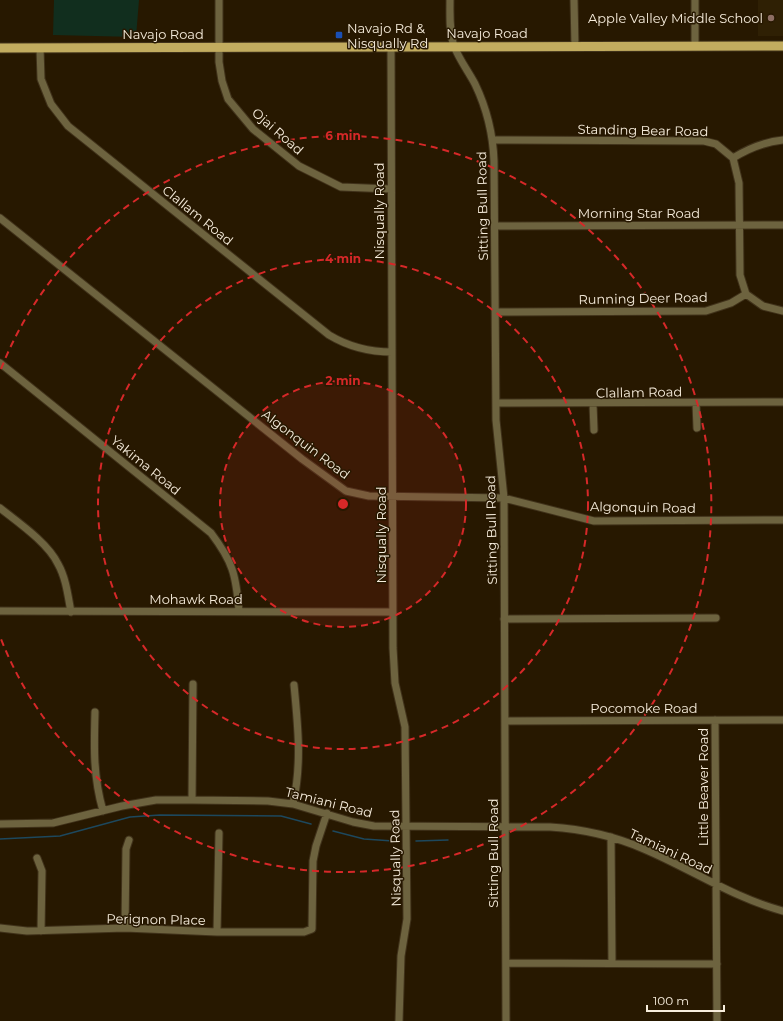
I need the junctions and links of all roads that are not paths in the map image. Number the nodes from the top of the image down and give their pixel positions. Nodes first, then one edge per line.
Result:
1 (218, 0) edge
2 (450, 0) edge
3 (574, 0) edge
4 (695, 0) edge
5 (455, 46) junction
6 (575, 46) junction
7 (695, 46) junction
8 (783, 46) edge
9 (219, 47) junction
10 (392, 47) junction
11 (0, 48) edge
12 (40, 48) junction
13 (493, 140) junction
14 (783, 140) edge
15 (733, 158) junction
16 (391, 189) junction
17 (0, 218) edge
18 (739, 225) junction
19 (783, 225) edge
20 (495, 226) junction
21 (746, 294) junction
22 (783, 311) edge
23 (496, 312) junction
24 (392, 352) junction
25 (0, 363) edge
26 (783, 402) edge
27 (496, 403) junction
28 (696, 403) junction
29 (593, 404) junction
30 (696, 428) dead end
31 (594, 430) dead end
32 (393, 498) junction
33 (504, 498) junction
34 (0, 508) edge
35 (783, 520) edge
36 (0, 611) edge
37 (239, 611) junction
38 (71, 612) junction
39 (393, 612) junction
40 (716, 618) dead end
41 (504, 619) junction
42 (193, 684) dead end
43 (294, 685) dead end
44 (95, 712) dead end
45 (715, 720) junction
46 (783, 720) edge
47 (505, 721) junction
48 (192, 800) junction
49 (293, 804) junction
50 (103, 811) junction
51 (327, 813) junction
52 (0, 824) edge
53 (505, 826) junction
54 (406, 827) junction
55 (219, 833) dead end
56 (611, 837) junction
57 (129, 840) dead end
58 (37, 858) dead end
59 (716, 885) junction
60 (783, 911) edge
61 (0, 928) edge
62 (125, 928) junction
63 (41, 931) junction
64 (218, 932) junction
65 (506, 963) junction
66 (612, 963) junction
67 (717, 964) junction
68 (399, 1021) edge
69 (506, 1021) edge
70 (717, 1021) edge

1 - 9 street, Ojai Road
2 - 5 street
3 - 6 street
4 - 7 street
5 - 6 main road, Navajo Road
5 - 10 main road, Navajo Road
5 - 13 street, Sitting Bull Road
6 - 7 main road, Navajo Road
7 - 8 main road, Navajo Road
9 - 10 main road, Navajo Road
9 - 12 main road, Navajo Road
9 - 16 street, Ojai Road
10 - 16 street, Nisqually Road
11 - 12 main road, Navajo Road
12 - 24 street, Clallam Road
13 - 15 street, Standing Bear Road
13 - 20 street, Sitting Bull Road
14 - 15 street
15 - 18 street
16 - 24 street, Nisqually Road
17 - 32 street, Algonquin Road
18 - 19 street, Morning Star Road
18 - 20 street, Morning Star Road
18 - 21 street
20 - 23 street, Sitting Bull Road
21 - 22 street
21 - 23 street, Running Deer Road
23 - 27 street, Sitting Bull Road
24 - 32 street, Nisqually Road
25 - 37 street, Yakima Road
26 - 28 street, Clallam Road
27 - 29 street, Clallam Road
27 - 33 street, Sitting Bull Road
28 - 29 street, Clallam Road
28 - 30 street
29 - 31 street
32 - 33 street, Algonquin Road
32 - 39 street, Nisqually Road
33 - 35 street, Algonquin Road
33 - 41 street, Sitting Bull Road
34 - 38 street
36 - 38 street, Mohawk Road
37 - 38 street, Mohawk Road
37 - 39 street, Mohawk Road
39 - 54 street, Nisqually Road
40 - 41 street
41 - 47 street, Sitting Bull Road
42 - 48 street
43 - 49 street
44 - 50 street
45 - 46 street, Pocomoke Road
45 - 47 street, Pocomoke Road
45 - 59 street, Little Beaver Road
47 - 53 street, Sitting Bull Road
48 - 49 street, Tamiani Road
48 - 50 street, Tamiani Road
49 - 51 street, Tamiani Road
50 - 52 street, Tamiani Road
51 - 54 street, Tamiani Road
51 - 64 street, Perignon Place
53 - 54 street, Tamiani Road
53 - 56 street, Tamiani Road
53 - 65 street, Sitting Bull Road
54 - 68 street, Nisqually Road
55 - 64 street
56 - 59 street, Tamiani Road
56 - 66 street
57 - 62 street
58 - 63 street
59 - 60 street, Tamiani Road
59 - 67 street, Little Beaver Road
61 - 63 street, Perignon Place
62 - 63 street, Perignon Place
62 - 64 street, Perignon Place
65 - 66 street
65 - 69 street, Sitting Bull Road
66 - 67 street
67 - 70 street, Little Beaver Road

